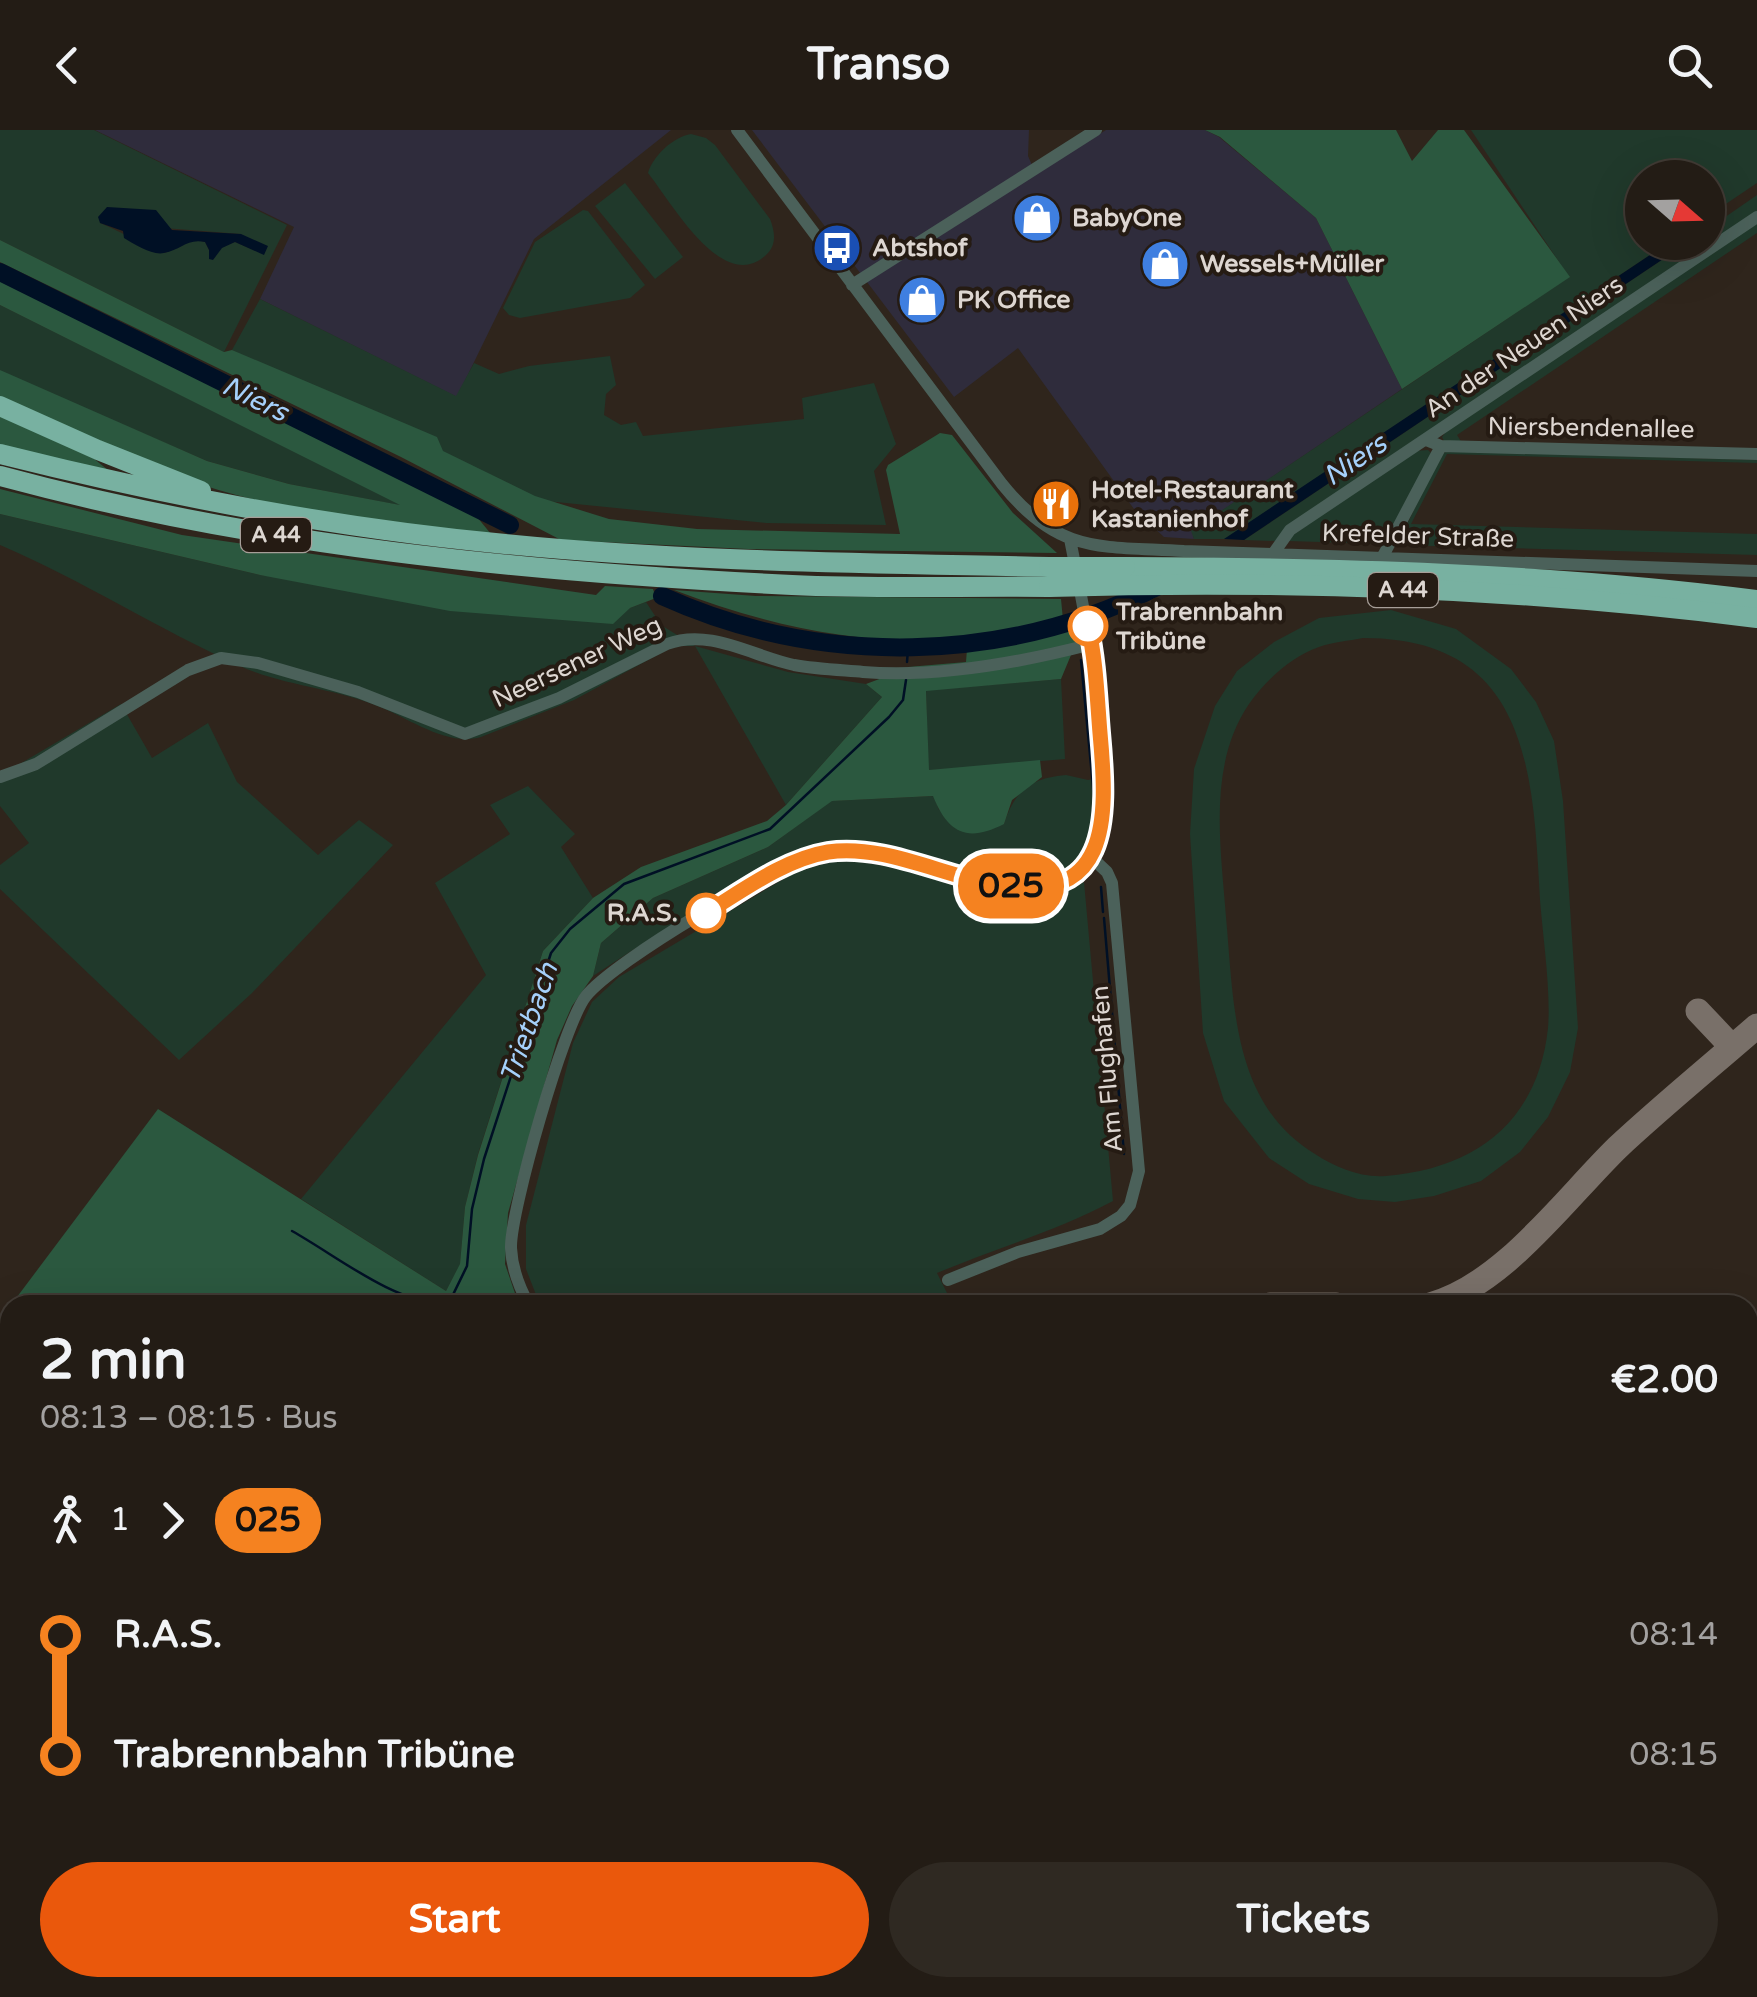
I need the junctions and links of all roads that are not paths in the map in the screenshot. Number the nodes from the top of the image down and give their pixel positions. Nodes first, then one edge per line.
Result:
1 (737, 130) edge
2 (1096, 130) edge
3 (1757, 217) edge
4 (852, 285) junction
5 (0, 406) edge
6 (1426, 440) junction
7 (1441, 446) junction
8 (0, 454) edge
9 (1757, 454) edge
10 (0, 476) edge
11 (269, 514) junction
12 (1070, 539) junction
13 (1273, 554) junction
14 (1383, 556) junction
15 (1757, 570) edge
16 (1049, 577) junction
17 (1757, 600) edge
18 (1757, 618) edge
19 (1091, 639) junction
20 (0, 777) edge
21 (1091, 857) junction
22 (948, 1280) dead end
23 (525, 1295) edge

1 - 4 street, Krefelder Straße
2 - 4 street
3 - 6 street, An der Neuen Niers
4 - 12 street, Krefelder Straße
5 - 11 highway
6 - 7 street, Niersbendenallee
6 - 13 street, An der Neuen Niers
7 - 9 street, Niersbendenallee
7 - 14 street
8 - 11 highway, A 44
10 - 16 highway, A 44
11 - 16 highway, A 44
12 - 13 street, Krefelder Straße
12 - 19 street
13 - 14 street, Krefelder Straße
14 - 15 street, Krefelder Straße
16 - 17 highway, A 44, bridge
16 - 18 highway, A 44, bridge
19 - 20 street, Neersener Weg
19 - 21 street
21 - 22 street, Am Flughafen
21 - 23 street

